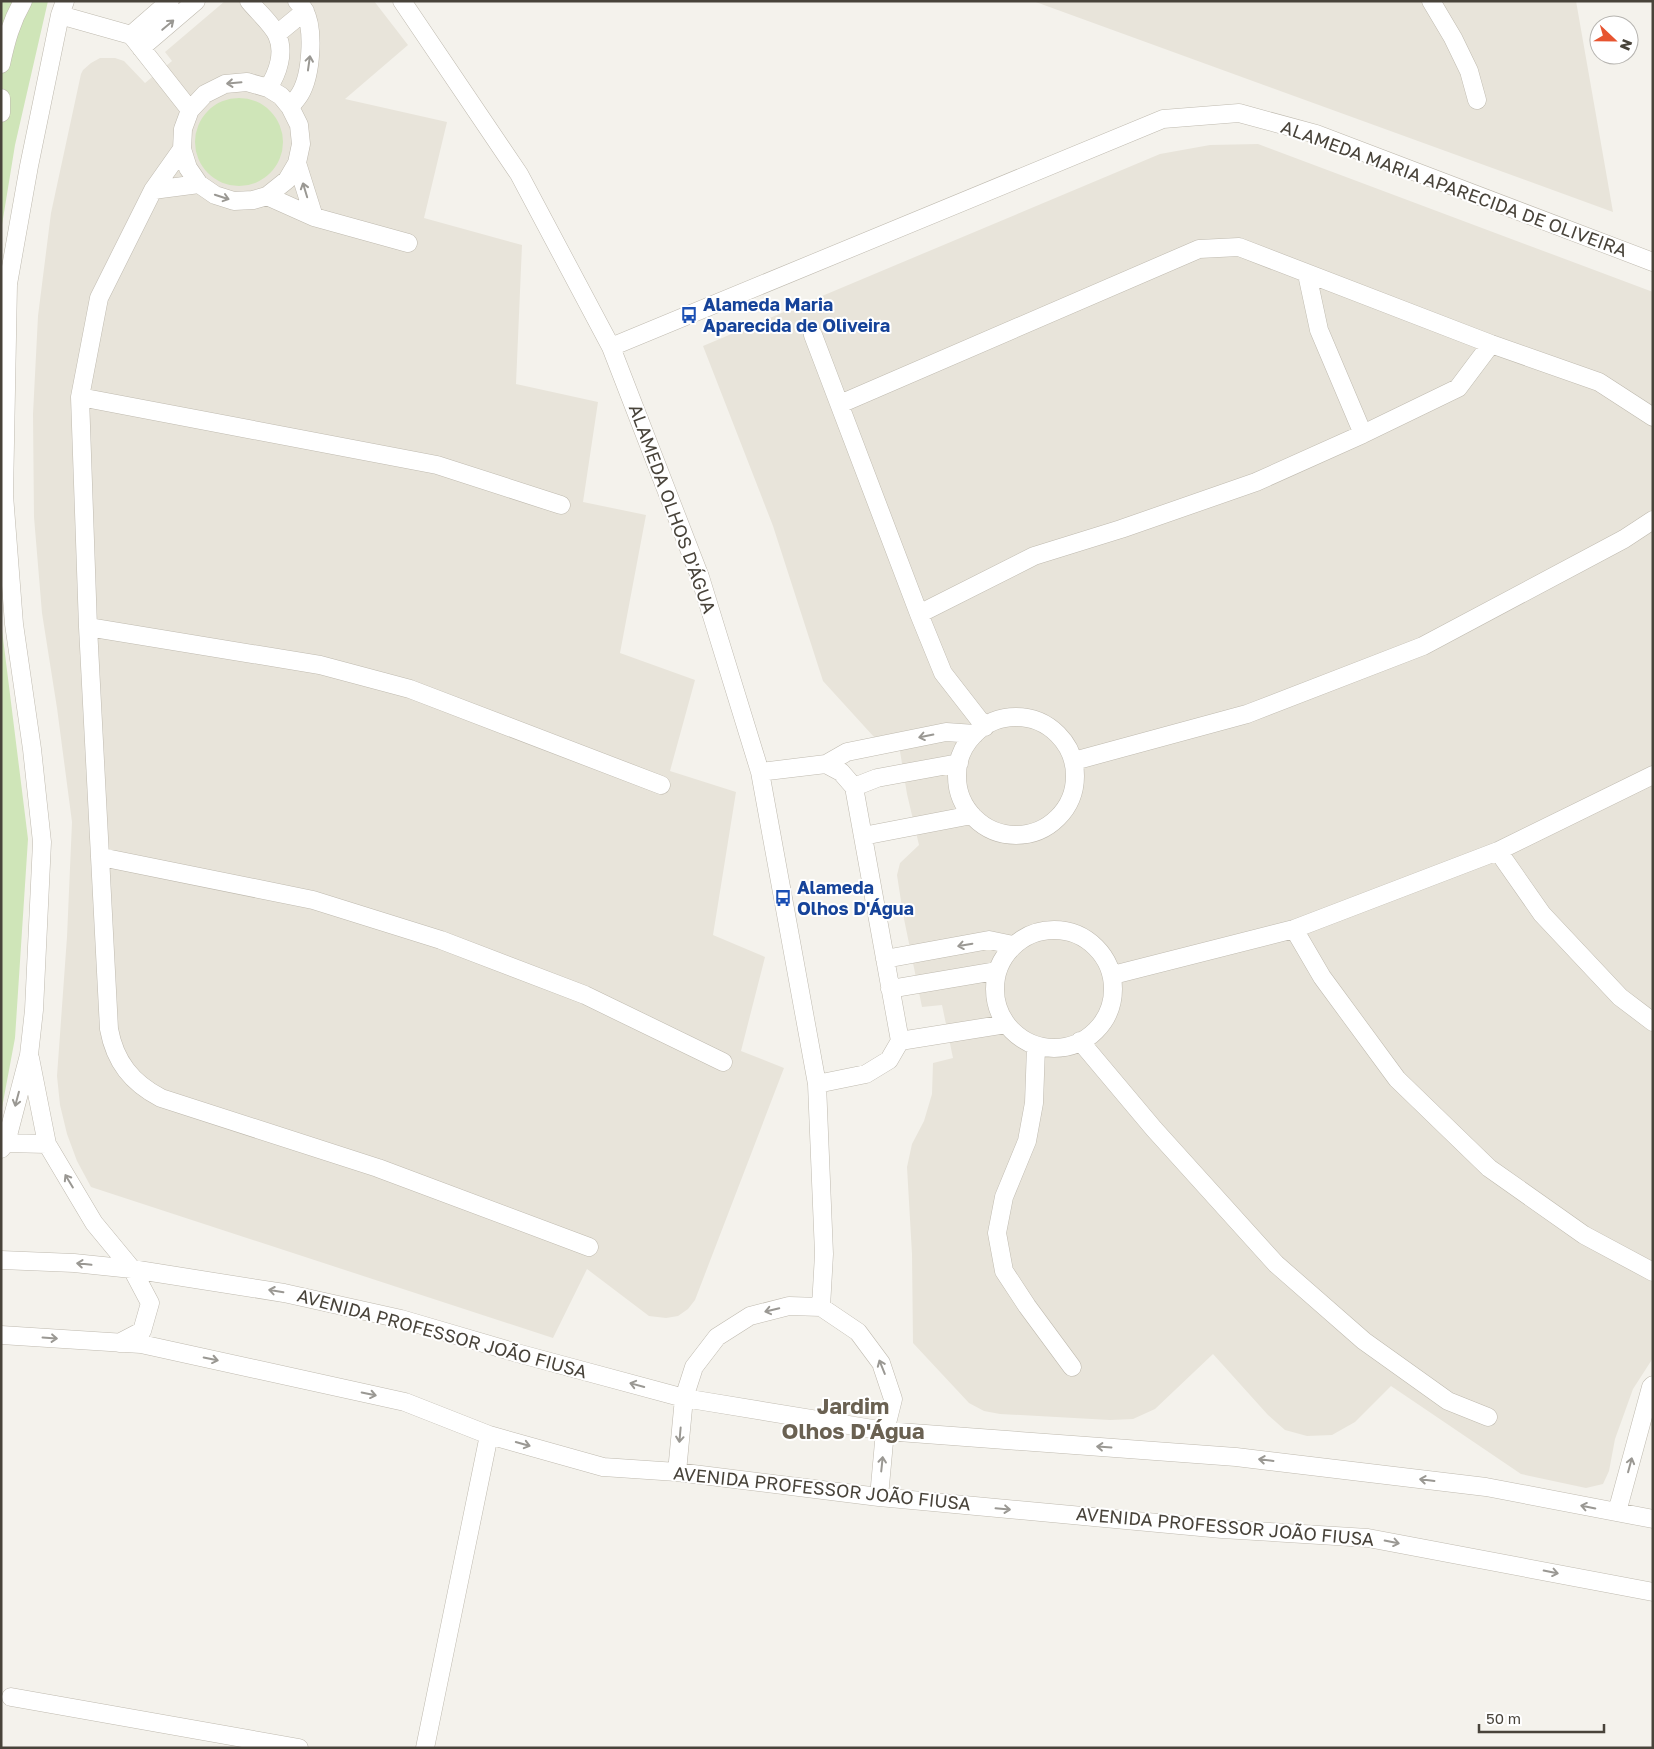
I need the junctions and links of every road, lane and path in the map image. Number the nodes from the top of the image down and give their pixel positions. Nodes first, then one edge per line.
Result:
1 (23, 1) edge
2 (170, 1) edge
3 (196, 1) edge
4 (249, 1) edge
5 (402, 1) edge
6 (1430, 1) edge
7 (301, 6) edge
8 (63, 8) edge
9 (277, 34) junction
10 (136, 41) junction
11 (1, 64) edge
12 (268, 88) junction
13 (1, 98) edge
14 (1477, 100) dead end
15 (290, 106) junction
16 (190, 110) junction
17 (1, 113) edge
18 (182, 148) junction
19 (297, 163) junction
20 (199, 184) junction
21 (153, 190) junction
22 (267, 196) junction
23 (314, 217) junction
24 (408, 243) dead end
25 (1653, 262) edge
26 (1307, 274) junction
27 (813, 335) dead end
28 (1492, 344) junction
29 (611, 346) junction
30 (80, 397) junction
31 (840, 404) junction
32 (1653, 417) edge
33 (1363, 434) junction
34 (561, 505) dead end
35 (1653, 520) edge
36 (919, 614) junction
37 (88, 628) junction
38 (980, 730) junction
39 (1074, 761) junction
40 (959, 763) junction
41 (826, 764) junction
42 (760, 772) junction
43 (1653, 775) edge
44 (661, 785) dead end
45 (854, 787) junction
46 (972, 815) junction
47 (863, 836) junction
48 (1498, 851) junction
49 (101, 857) junction
50 (1294, 929) junction
51 (1013, 945) junction
52 (885, 959) junction
53 (996, 971) junction
54 (1113, 975) junction
55 (890, 989) junction
56 (1653, 1022) edge
57 (1006, 1024) junction
58 (900, 1041) junction
59 (1080, 1041) junction
60 (1036, 1047) junction
61 (29, 1055) junction
62 (723, 1062) dead end
63 (817, 1084) junction
64 (47, 1144) junction
65 (3, 1146) edge
66 (589, 1247) dead end
67 (1, 1260) edge
68 (132, 1269) junction
69 (1653, 1272) edge
70 (821, 1307) junction
71 (1, 1335) edge
72 (119, 1343) junction
73 (1072, 1367) dead end
74 (1653, 1384) edge
75 (684, 1398) junction
76 (1488, 1417) dead end
77 (885, 1431) junction
78 (490, 1435) junction
79 (677, 1472) junction
80 (878, 1497) junction
81 (1617, 1512) junction
82 (1653, 1519) edge
83 (1649, 1589) edge
84 (11, 1697) dead end
85 (249, 1743) edge
86 (299, 1748) edge
87 (425, 1748) edge

1 - 11 street
2 - 10 street
10 -> 3 street
4 - 9 street
5 - 29 street, ALAMEDA OLHOS D'ÁGUA
6 - 14 street
7 - 9 street
15 -> 7 street
8 - 10 street
8 - 61 street
9 - 12 street
10 - 16 street
12 - 15 street
12 -> 16 street
13 - 17 street
15 - 19 street
16 - 18 street
18 - 20 street
18 - 21 street
19 - 22 street
23 -> 19 street
20 - 21 street
20 -> 22 street
21 - 30 street
22 - 23 street
23 - 24 street
25 - 29 street, ALAMEDA MARIA APARECIDA DE OLIVEIRA
26 - 28 street
26 - 31 street
26 - 33 street
27 - 31 street
28 - 32 street
28 - 33 street
29 - 42 street, ALAMEDA OLHOS D'ÁGUA
30 - 34 street
30 - 37 street
31 - 36 street
33 - 36 street
35 - 39 street
36 - 38 street
37 - 44 street
37 - 49 street
38 - 39 street
38 - 40 street
38 -> 41 street
39 - 46 street
40 - 45 street
40 - 46 street
41 - 42 street
41 - 45 street
42 - 63 street, ALAMEDA OLHOS D'ÁGUA
43 - 48 street
45 - 47 street
46 - 47 street
47 - 52 street
48 - 50 street
48 - 56 street
49 - 62 street
49 - 66 street
50 - 54 street
50 - 69 street
51 -> 52 street
51 - 53 street
51 - 54 street
52 - 55 street
53 - 55 street
53 - 57 street
54 - 59 street
55 - 58 street
57 - 58 street
57 - 60 street
58 - 63 street
59 - 60 street
59 - 76 street
60 - 73 street
61 - 64 street
61 -> 65 street
63 - 70 street, ALAMEDA OLHOS D'ÁGUA
64 - 65 street
68 -> 64 street
68 -> 67 street, AVENIDA PROFESSOR JOÃO FIUSA
68 - 72 street
75 -> 68 street, AVENIDA PROFESSOR JOÃO FIUSA
70 -> 75 street
77 -> 70 street
71 -> 72 street, AVENIDA PROFESSOR JOÃO FIUSA
72 -> 78 street, AVENIDA PROFESSOR JOÃO FIUSA
81 -> 74 street
75 - 77 street, AVENIDA PROFESSOR JOÃO FIUSA
75 -> 79 street
80 -> 77 street
81 -> 77 street, AVENIDA PROFESSOR JOÃO FIUSA
78 -> 79 street, AVENIDA PROFESSOR JOÃO FIUSA
78 - 87 street
79 - 80 street, AVENIDA PROFESSOR JOÃO FIUSA
80 -> 83 street, AVENIDA PROFESSOR JOÃO FIUSA
81 - 82 street, AVENIDA PROFESSOR JOÃO FIUSA
84 - 85 street
85 - 86 street

